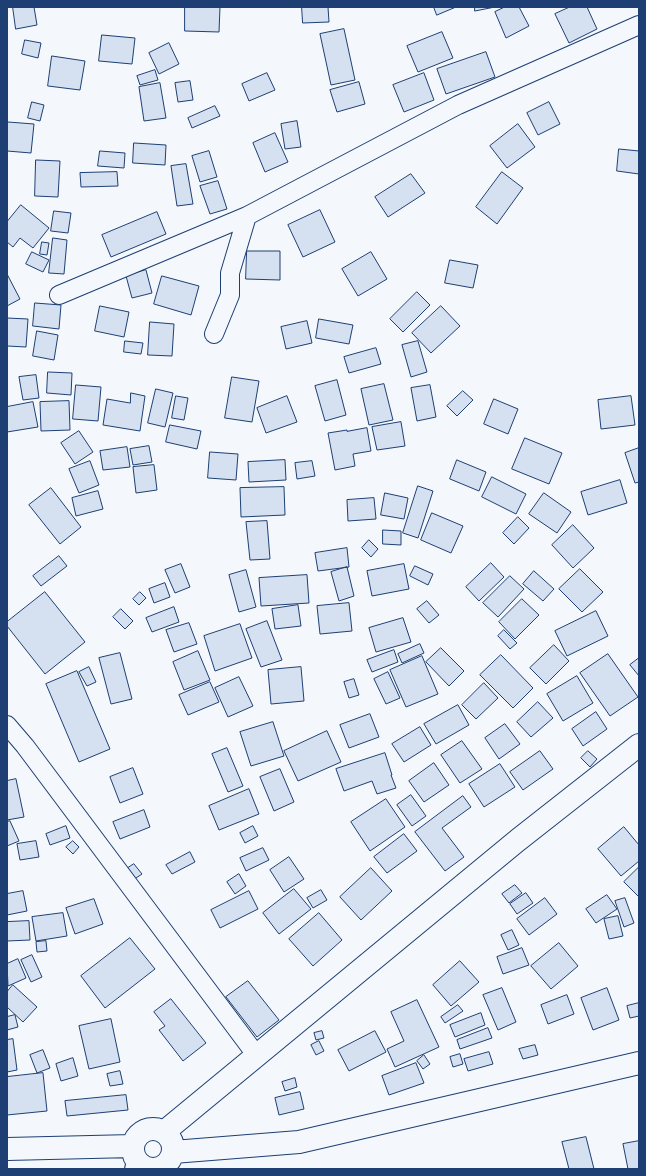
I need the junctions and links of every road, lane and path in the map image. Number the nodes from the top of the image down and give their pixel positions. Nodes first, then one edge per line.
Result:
1 (639, 25) edge
2 (247, 216) junction
3 (59, 295) dead end
4 (214, 334) dead end
5 (7, 725) edge
6 (639, 745) edge
7 (257, 1056) junction
8 (639, 1063) edge
9 (164, 1132) junction
10 (7, 1150) edge
11 (173, 1152) junction
12 (137, 1160) edge

1 - 2 street
2 - 3 street
2 - 4 street
5 - 7 street
6 - 7 main road
7 - 9 main road
8 - 11 main road
9 - 11 main road
9 - 12 main road
10 - 12 main road
11 - 12 main road

